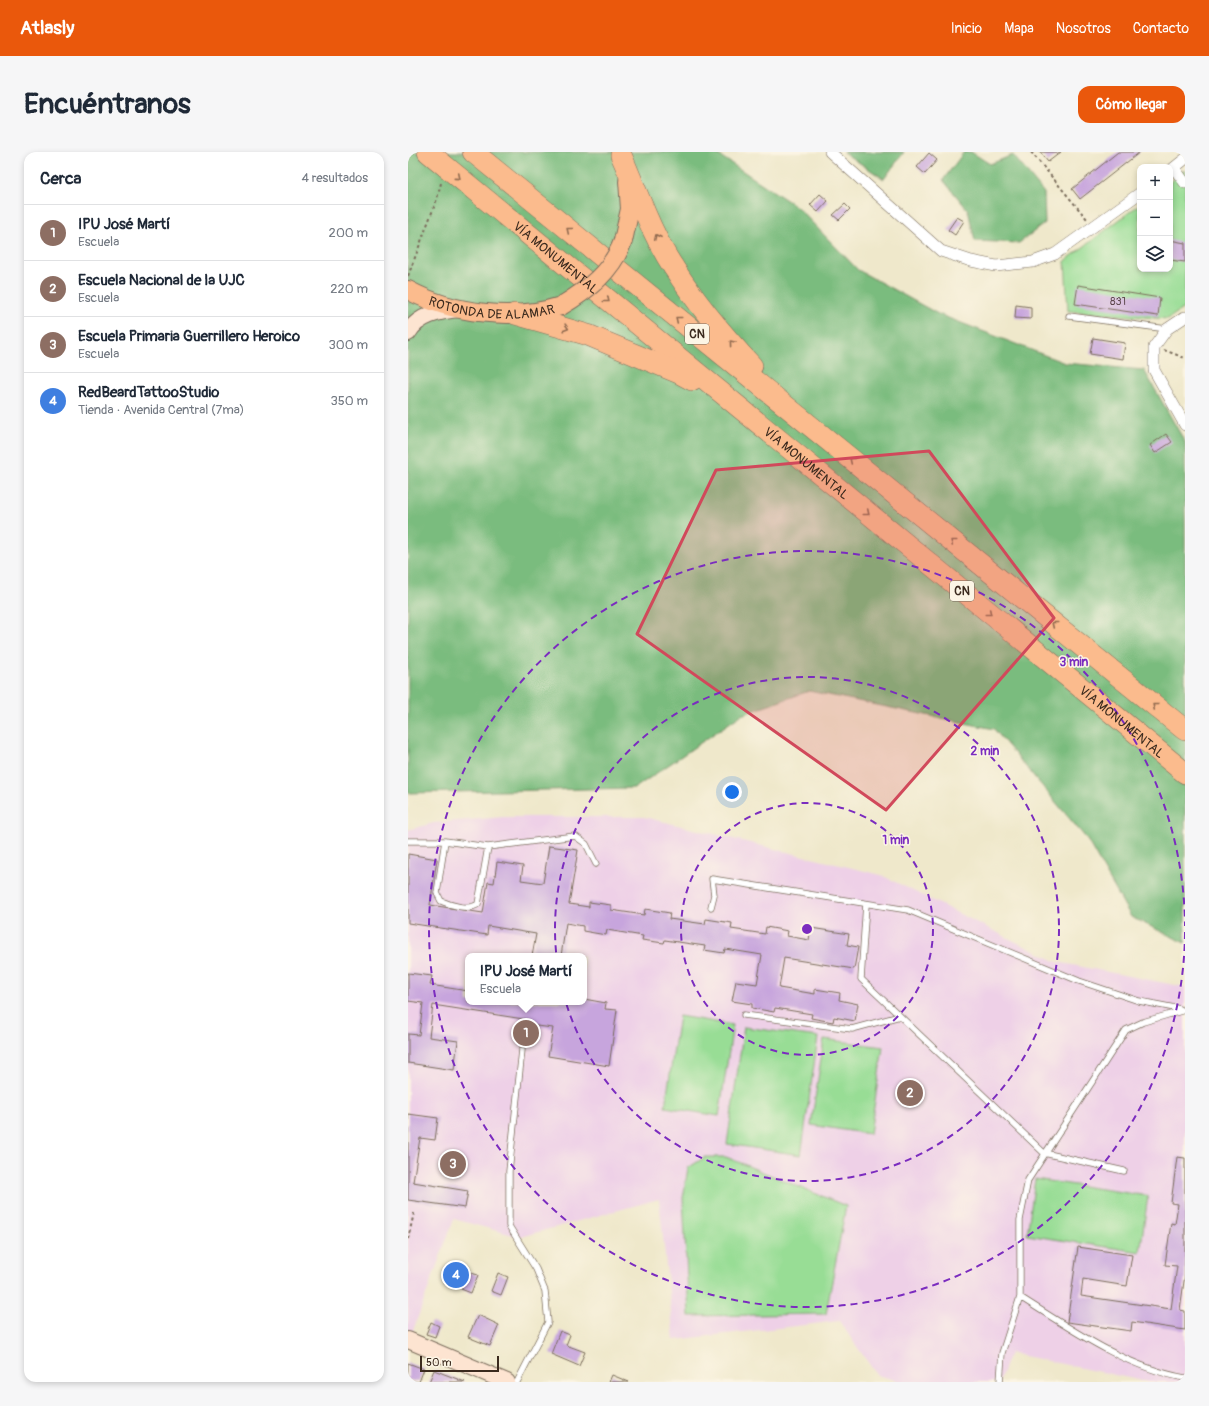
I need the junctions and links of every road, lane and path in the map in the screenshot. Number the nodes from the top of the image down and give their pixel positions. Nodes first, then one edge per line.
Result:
1 (413, 152) edge
2 (428, 152) edge
3 (473, 152) edge
4 (830, 152) edge
5 (1031, 152) edge
6 (620, 154) edge
7 (408, 155) edge
8 (1185, 159) edge
9 (445, 166) junction
10 (1173, 169) edge
11 (1173, 171) edge
12 (1185, 183) edge
13 (1137, 196) edge
14 (1094, 228) junction
15 (408, 276) edge
16 (408, 290) edge
17 (461, 309) junction
18 (515, 314) junction
19 (1069, 316) dead end
20 (1185, 317) edge
21 (1167, 329) junction
22 (408, 333) edge
23 (1154, 346) junction
24 (1185, 358) edge
25 (739, 408) junction
26 (796, 414) junction
27 (1185, 425) edge
28 (1185, 730) edge
29 (1185, 773) edge
30 (408, 841) edge
31 (445, 841) junction
32 (488, 847) junction
33 (596, 864) dead end
34 (866, 904) junction
35 (711, 907) dead end
36 (1184, 1010) edge
37 (744, 1016) dead end
38 (900, 1016) junction
39 (522, 1050) dead end
40 (1044, 1153) junction
41 (1124, 1171) dead end
42 (414, 1213) dead end
43 (408, 1240) edge
44 (1020, 1297) junction
45 (408, 1340) edge
46 (1185, 1378) edge
47 (507, 1382) edge
48 (517, 1382) edge
49 (1000, 1382) edge

1 - 7 path
2 - 9 highway, VÍA MONUMENTAL / CN
26 -> 3 highway, CN
4 - 14 street
5 - 14 path
6 - 18 main road, ROTONDA DE ALAMAR, bridge
26 -> 6 highway
8 - 10 street
9 - 15 path
9 -> 25 highway, VÍA MONUMENTAL / CN
11 - 12 street
13 - 14 street
16 - 17 main road, ROTONDA DE ALAMAR
17 - 18 main road, ROTONDA DE ALAMAR
17 - 22 main road
18 -> 25 highway
19 - 21 lane
20 - 21 street
21 - 23 street
23 - 24 path
23 - 27 street
25 -> 29 highway, VÍA MONUMENTAL / CN
28 -> 26 highway, CN
30 - 31 lane
31 - 32 lane
31 - 32 lane
32 - 33 lane
34 - 35 lane
34 - 36 lane
34 - 38 lane
36 - 40 lane
37 - 38 lane
38 - 40 lane
39 - 48 lane
40 - 41 lane
40 - 44 lane
42 - 43 path
44 - 46 lane
44 - 49 lane
45 - 47 main road

